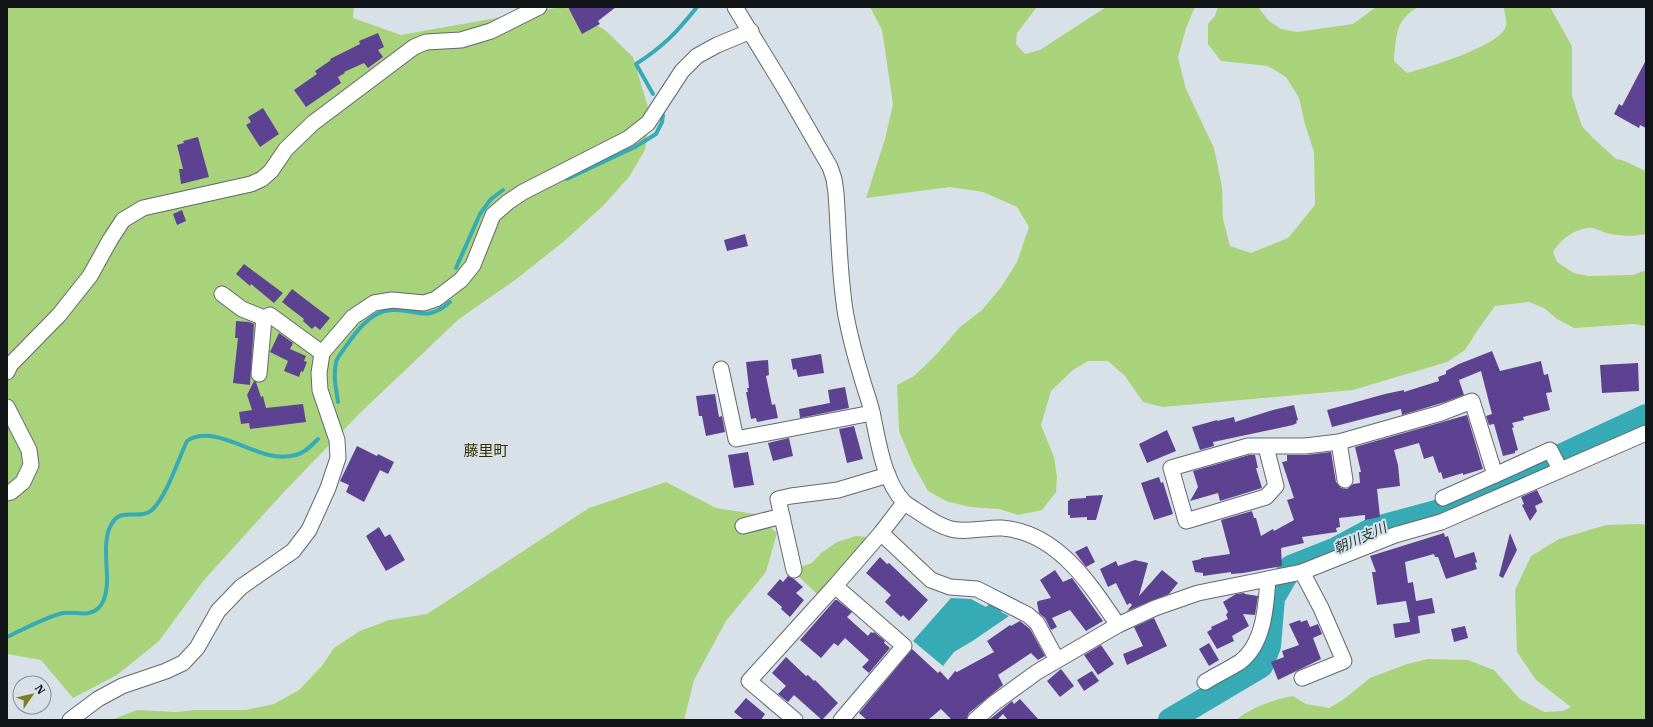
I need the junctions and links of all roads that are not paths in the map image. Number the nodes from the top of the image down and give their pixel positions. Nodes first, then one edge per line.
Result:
1 (539, 7) edge
2 (735, 7) edge
3 (751, 31) junction
4 (222, 294) dead end
5 (264, 318) junction
6 (322, 353) junction
7 (721, 369) dead end
8 (7, 372) edge
9 (259, 374) dead end
10 (7, 407) edge
11 (872, 413) junction
12 (1646, 433) edge
13 (1339, 442) junction
14 (1266, 447) junction
15 (1560, 469) junction
16 (888, 475) junction
17 (1495, 475) junction
18 (1346, 480) dead end
19 (7, 493) edge
20 (1443, 498) dead end
21 (904, 503) junction
22 (782, 516) junction
23 (743, 526) dead end
24 (881, 534) junction
25 (794, 570) dead end
26 (1299, 574) junction
27 (1272, 578) junction
28 (835, 586) junction
29 (1118, 625) junction
30 (1057, 660) junction
31 (1302, 678) dead end
32 (1205, 682) dead end
33 (70, 720) edge
34 (795, 720) edge
35 (841, 720) edge
36 (975, 720) edge

1 - 8 street
2 - 3 street
3 - 6 street
3 - 11 street
4 - 5 street
5 - 6 street
5 - 9 street
6 - 33 street
7 - 11 street
10 - 19 street
11 - 16 street
12 - 15 street
13 - 14 street
13 - 17 street
13 - 18 street
14 - 14 street
15 - 17 street
15 - 26 street
16 - 21 street
16 - 22 street
17 - 20 street
21 - 24 street
21 - 29 street
22 - 23 street
22 - 25 street
24 - 28 street
24 - 30 street
26 - 27 street
26 - 31 street
27 - 29 street
27 - 32 street
28 - 34 street
28 - 35 street
29 - 30 street
30 - 36 street

